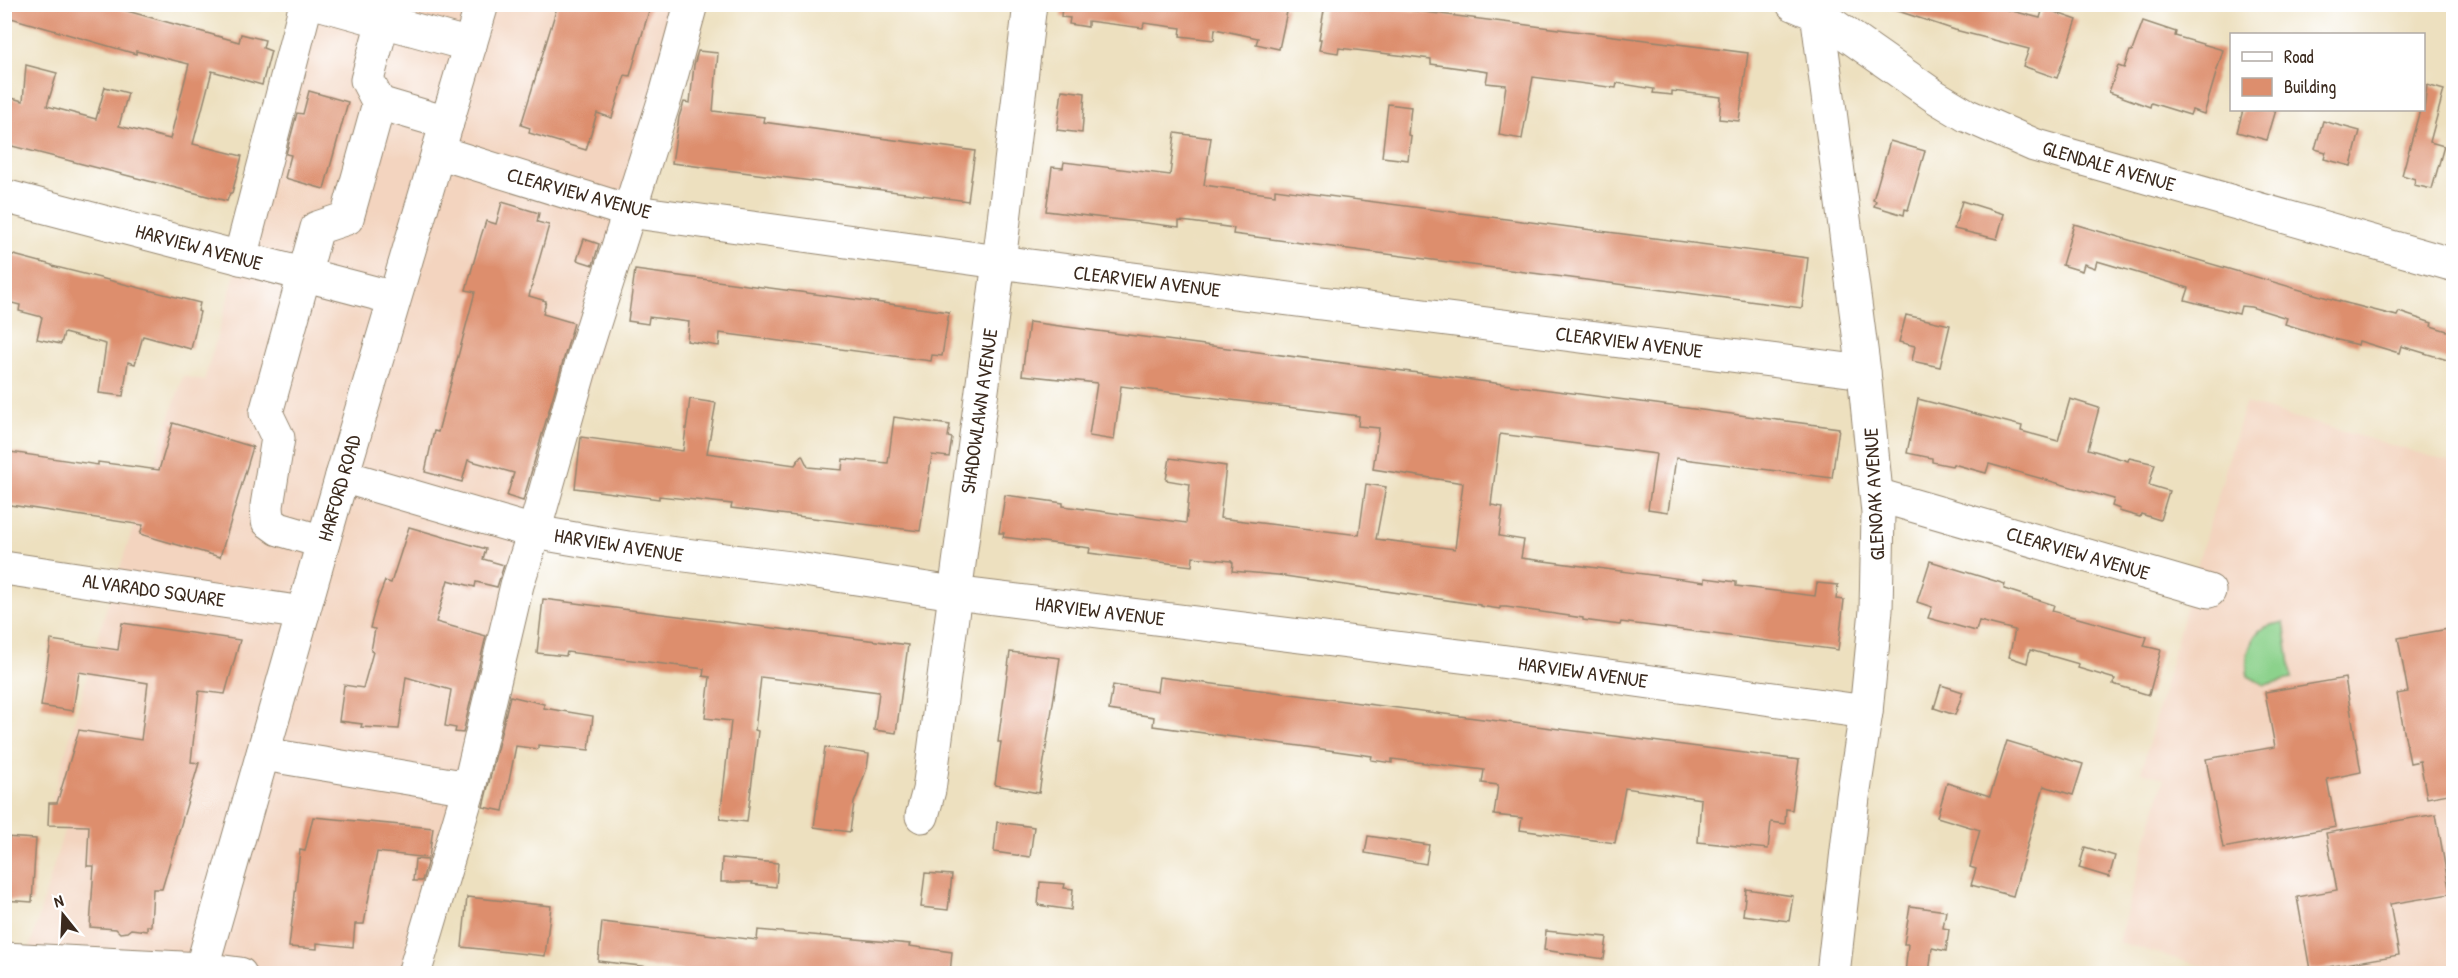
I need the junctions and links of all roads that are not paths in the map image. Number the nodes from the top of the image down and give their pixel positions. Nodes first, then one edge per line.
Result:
1 (306, 4) edge
2 (321, 4) edge
3 (482, 4) edge
4 (691, 4) edge
5 (1030, 4) edge
6 (1809, 8) edge
7 (383, 21) junction
8 (470, 45) junction
9 (379, 103) junction
10 (442, 138) junction
11 (4, 196) edge
12 (628, 211) junction
13 (240, 258) junction
14 (999, 262) junction
15 (2454, 265) edge
16 (303, 274) junction
17 (394, 298) junction
18 (1864, 372) junction
19 (342, 476) junction
20 (1877, 495) junction
21 (534, 532) junction
22 (323, 542) junction
23 (4, 568) edge
24 (2209, 591) dead end
25 (954, 593) junction
26 (303, 613) junction
27 (1866, 712) junction
28 (263, 754) junction
29 (470, 788) junction
30 (922, 816) dead end
31 (4, 959) edge
32 (201, 971) edge
33 (240, 974) edge
34 (414, 974) edge
35 (1833, 974) edge

1 - 13 street
2 - 7 street
3 - 8 street, HARFORD ROAD
4 - 12 street
5 - 14 street, SHADOWLAWN AVENUE
6 - 15 street, GLENDALE AVENUE
6 - 18 street, GLENOAK AVENUE
7 - 8 street
7 - 9 street
8 - 10 street, HARFORD ROAD
9 - 10 street, CLEARVIEW AVENUE
9 - 16 street
10 - 12 street, CLEARVIEW AVENUE
10 - 17 street, HARFORD ROAD
11 - 13 street, HARVIEW AVENUE
12 - 14 street, CLEARVIEW AVENUE
12 - 21 street
13 - 16 street, HARVIEW AVENUE
14 - 18 street, CLEARVIEW AVENUE
14 - 25 street, SHADOWLAWN AVENUE
16 - 17 street, HARVIEW AVENUE
16 - 22 street
17 - 19 street, HARFORD ROAD
18 - 20 street, GLENOAK AVENUE
19 - 21 street, HARVIEW AVENUE
19 - 22 street, HARFORD ROAD
20 - 24 street, CLEARVIEW AVENUE
20 - 27 street, GLENOAK AVENUE
21 - 25 street, HARVIEW AVENUE
21 - 29 street
22 - 26 street, HARFORD ROAD
23 - 26 street, ALVARADO SQUARE
25 - 27 street, HARVIEW AVENUE
25 - 30 street, SHADOWLAWN AVENUE
26 - 28 street, HARFORD ROAD
27 - 35 street, GLENOAK AVENUE
28 - 29 street
28 - 32 street, HARFORD ROAD
29 - 34 street
31 - 32 street
32 - 33 street

